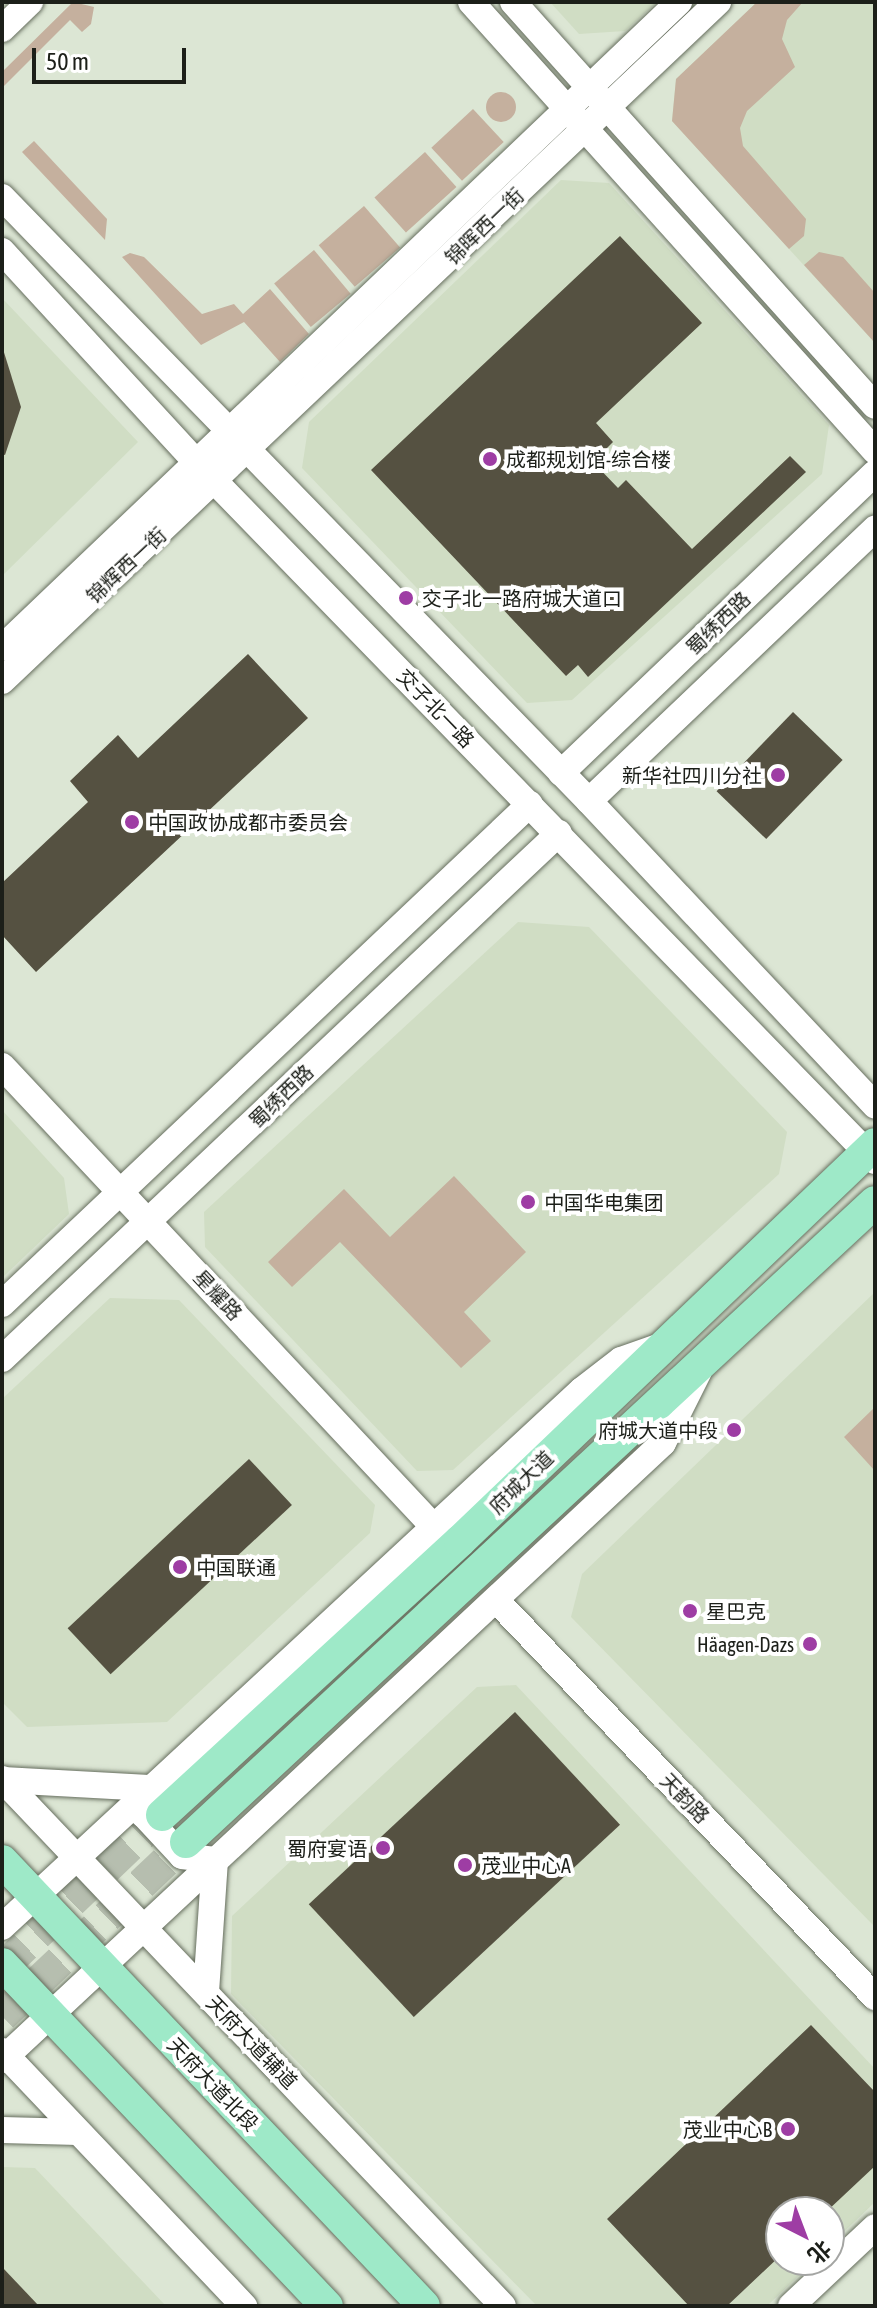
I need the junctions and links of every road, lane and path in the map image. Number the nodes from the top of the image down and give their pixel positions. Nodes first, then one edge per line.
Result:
1 (30, 2) edge
2 (471, 2) edge
3 (513, 2) edge
4 (679, 2) edge
5 (718, 2) edge
6 (2, 29) edge
7 (589, 87) junction
8 (608, 107) junction
9 (567, 108) junction
10 (586, 129) junction
11 (2, 197) edge
12 (2, 251) edge
13 (875, 406) edge
14 (240, 440) junction
15 (875, 451) edge
16 (206, 472) junction
17 (875, 473) edge
18 (875, 529) edge
19 (2, 648) edge
20 (2, 681) edge
21 (561, 773) junction
22 (589, 801) junction
23 (530, 804) junction
24 (559, 833) junction
25 (2, 1066) edge
26 (875, 1106) edge
27 (872, 1152) edge
28 (122, 1191) junction
29 (875, 1202) edge
30 (150, 1222) junction
31 (2, 1304) edge
32 (664, 1345) junction
33 (2, 1359) edge
34 (704, 1362) junction
35 (432, 1525) junction
36 (496, 1600) junction
37 (2, 1780) edge
38 (156, 1801) junction
39 (186, 1842) tunnel mouth
40 (76, 1857) junction
41 (215, 1860) junction
42 (2, 1861) edge
43 (35, 1896) junction
44 (2, 1927) edge
45 (143, 1927) junction
46 (2, 1964) edge
47 (101, 1966) junction
48 (206, 1993) junction
49 (875, 1997) edge
50 (50, 2014) junction
51 (3, 2056) edge
52 (2, 2130) edge
53 (78, 2132) junction
54 (875, 2227) edge
55 (244, 2306) edge
56 (327, 2306) edge
57 (424, 2306) edge
58 (503, 2306) edge
59 (791, 2306) edge

1 - 6 street
2 - 9 street
3 - 7 street
4 - 7 street, 锦晖西一街
5 - 8 street, 锦晖西一街
7 - 8 street
7 - 9 street, 锦晖西一街
8 - 10 street, 锦晖西一街
8 - 13 street
9 - 10 street
9 - 14 street, 锦晖西一街
10 - 14 street, 锦晖西一街
10 - 15 street
11 - 14 street
12 - 16 street, 交子北一路
14 - 16 street, 锦辉西一街
14 - 21 street
16 - 19 street, 锦辉西一街
16 - 20 street, 锦辉西一街
16 - 23 street, 交子北一路
17 - 21 street, 蜀绣西路
18 - 22 street, 蜀绣西路
21 - 22 street
22 - 26 street
23 - 24 street, 交子北一路
23 - 28 street, 蜀绣西路
24 - 27 street, 交子北一路
24 - 30 street, 蜀绣西路
25 - 28 street, 星耀路
27 - 32 main road, 府城大道
28 - 30 street, 星耀路
28 - 31 street, 蜀绣西路
29 - 34 main road, 府城大道
30 - 33 street, 蜀绣西路
30 - 35 street, 星耀路
32 - 35 street
32 - 38 main road, 府城大道
34 - 36 street
34 - 39 main road, 府城大道
35 - 38 street
36 - 41 street
36 - 49 street, 天韵路
37 - 38 street
37 - 40 street, 天府大道辅道
38 - 40 street
38 - 41 street
40 - 43 street
40 - 45 street, 天府大道辅道
41 - 45 street
41 - 48 street
42 - 43 main road, 天府大道北段
43 - 44 street
43 - 47 main road, 天府大道北段
45 - 47 street
45 - 48 street, 天府大道辅道
46 - 50 main road
47 - 50 street
47 - 57 main road, 天府大道北段
48 - 58 street, 天府大道辅道
50 - 51 street
50 - 56 main road
51 - 53 street
52 - 53 street
53 - 55 street
54 - 59 street

